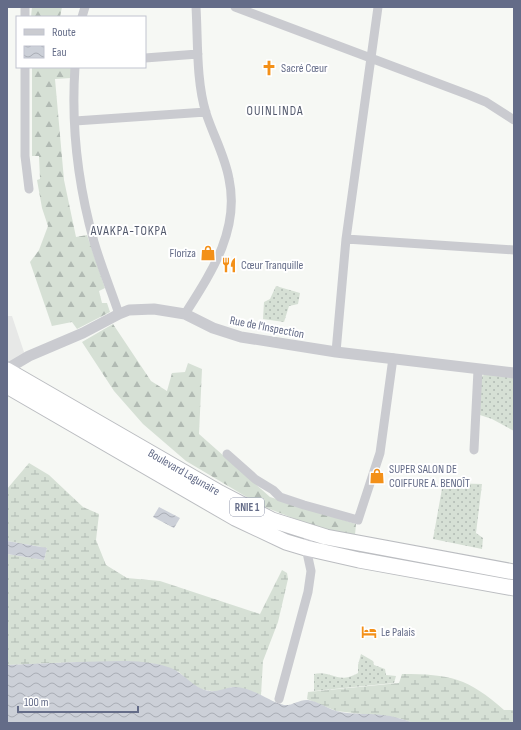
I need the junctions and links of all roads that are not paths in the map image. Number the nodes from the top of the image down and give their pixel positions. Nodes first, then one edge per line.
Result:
1 (196, 7) edge
2 (235, 7) edge
3 (378, 7) edge
4 (198, 54) junction
5 (372, 57) junction
6 (146, 58) edge
7 (25, 68) edge
8 (75, 68) edge
9 (206, 112) junction
10 (514, 120) edge
11 (75, 121) junction
12 (29, 189) dead end
13 (346, 239) junction
14 (514, 250) edge
15 (185, 314) junction
16 (115, 316) junction
17 (336, 352) junction
18 (393, 358) junction
19 (7, 369) edge
20 (478, 370) junction
21 (514, 374) edge
22 (7, 386) edge
23 (474, 450) dead end
24 (228, 454) dead end
25 (310, 534) junction
26 (306, 548) junction
27 (514, 572) edge
28 (514, 588) edge
29 (279, 700) dead end

1 - 4 street
2 - 5 street
3 - 5 street
4 - 6 street
4 - 9 street
5 - 10 street
5 - 13 street
7 - 12 street
8 - 11 street
9 - 11 street
9 - 15 street
11 - 16 street
13 - 14 street
13 - 17 street
15 - 16 street, Rue de l'Inspection
15 - 17 street, Rue de l'Inspection
16 - 19 street, Rue de l'Inspection
17 - 18 street, Rue de l'Inspection
18 - 20 street, Rue de l'Inspection
18 - 24 street
19 - 25 highway, Boulevard Lagunaire / RNIE 1
20 - 21 street, Rue de l'Inspection
20 - 23 street
22 - 26 highway, Boulevard Lagunaire / RNIE 1
25 - 26 street
25 - 27 highway, Boulevard Lagunaire / RNIE 1
26 - 28 highway, Boulevard Lagunaire / RNIE 1
26 - 29 street

